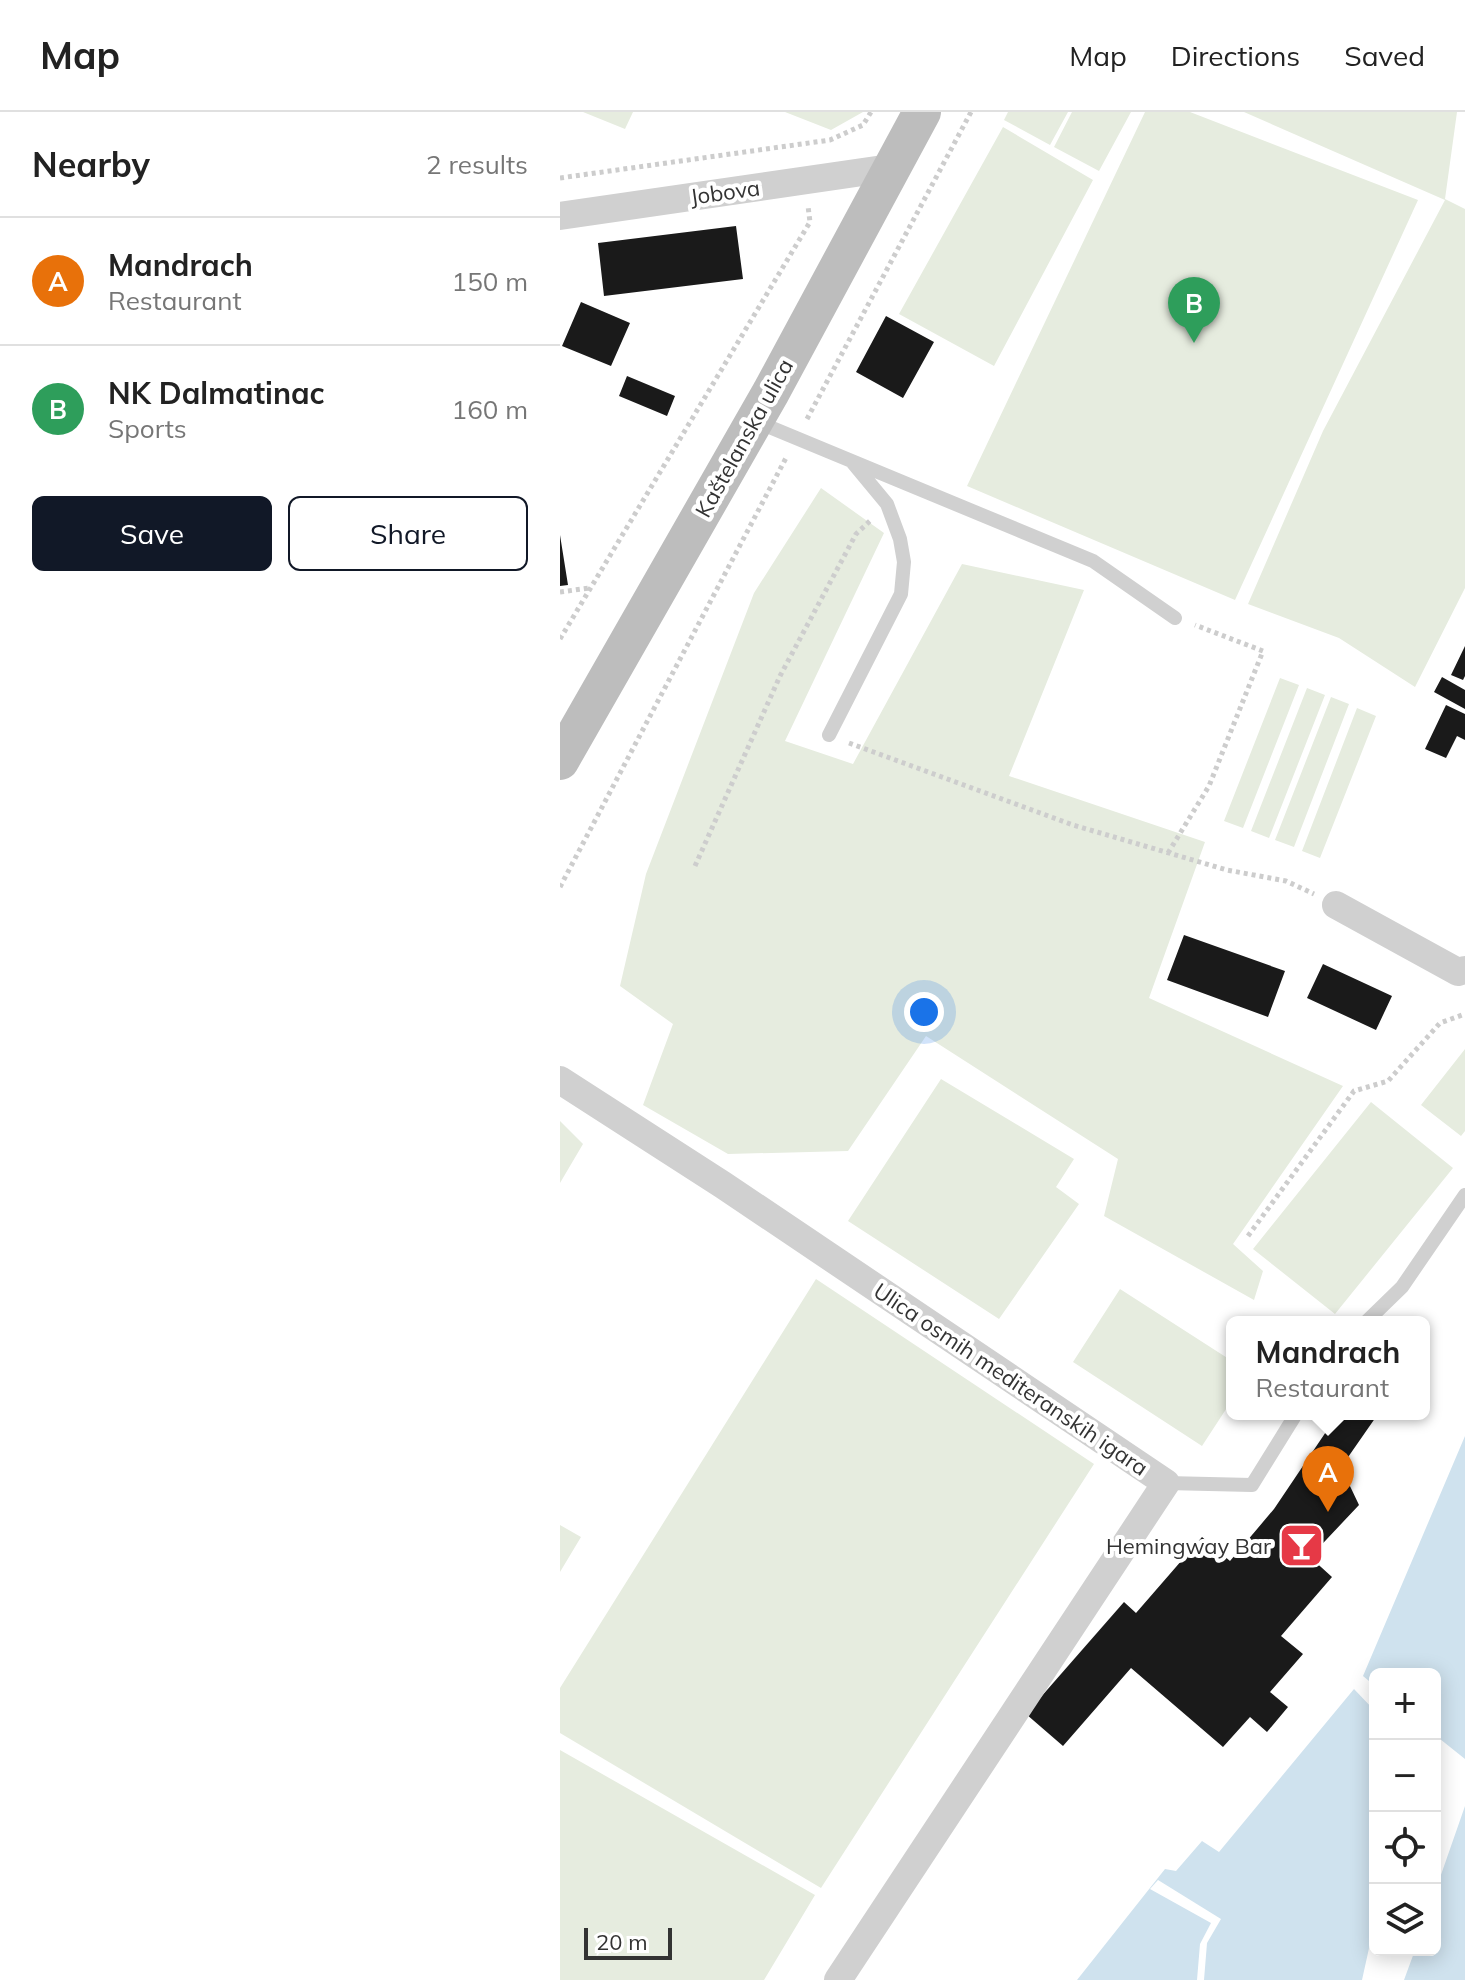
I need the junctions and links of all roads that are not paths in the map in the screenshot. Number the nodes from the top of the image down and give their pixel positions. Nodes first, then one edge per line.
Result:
1 (922, 112) edge
2 (890, 168) junction
3 (560, 216) edge
4 (755, 420) junction
5 (851, 460) junction
6 (1175, 618) road end
7 (829, 735) road end
8 (560, 761) edge
9 (1336, 905) road end
10 (1465, 970) edge
11 (560, 1080) edge
12 (1465, 1195) edge
13 (1372, 1316) edge
14 (1292, 1420) edge
15 (1166, 1483) junction
16 (838, 1980) edge

1 - 2 main road, Kaštelanska ulica
2 - 3 street, Jobova
2 - 4 main road, Kaštelanska ulica
4 - 5 lane
4 - 8 main road, Kaštelanska ulica
5 - 6 lane
5 - 7 lane
9 - 10 street
11 - 15 street, Ulica osmih mediteranskih igara
12 - 13 lane
14 - 15 lane
15 - 16 street, Ulica osmih mediteranskih igara

